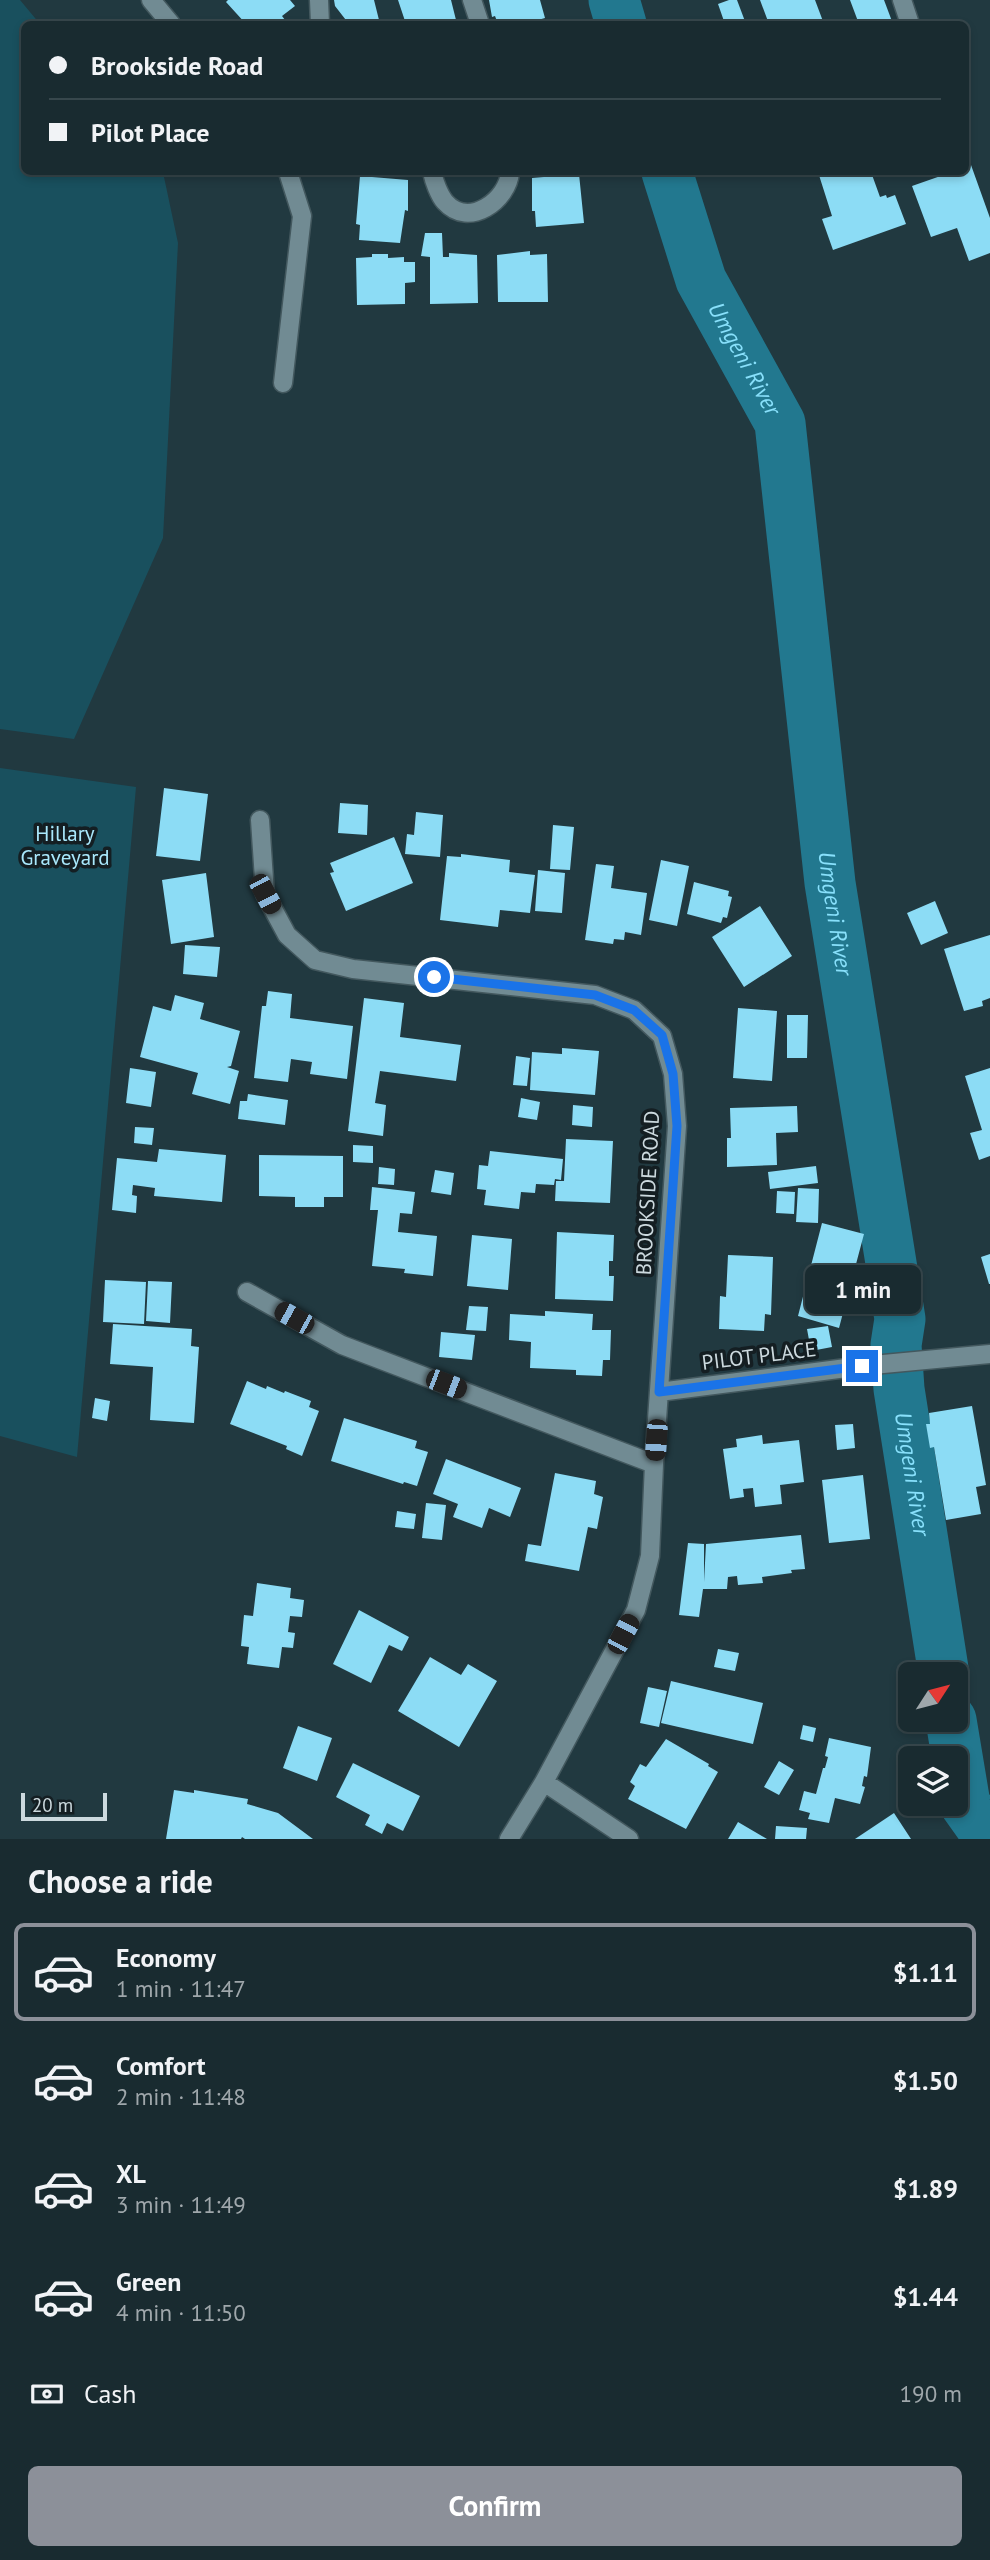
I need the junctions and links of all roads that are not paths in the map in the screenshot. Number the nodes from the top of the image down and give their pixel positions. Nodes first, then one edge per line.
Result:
1 (151, 0) edge
2 (319, 0) edge
3 (472, 0) edge
4 (902, 0) edge
5 (168, 21) edge
6 (320, 21) edge
7 (479, 21) edge
8 (910, 21) edge
9 (289, 175) edge
10 (433, 175) edge
11 (510, 175) edge
12 (284, 383) dead end
13 (260, 820) dead end
14 (247, 1292) dead end
15 (990, 1354) edge
16 (659, 1392) junction
17 (654, 1464) junction
18 (544, 1782) junction
19 (509, 1839) edge
20 (629, 1839) edge

1 - 5 street
2 - 6 street
3 - 7 street
4 - 8 street
9 - 12 street
10 - 11 street
13 - 16 street, BROOKSIDE ROAD
14 - 17 street
15 - 16 street, PILOT PLACE
16 - 17 street, BROOKSIDE ROAD
17 - 18 street, BROOKSIDE ROAD
18 - 19 street, BROOKSIDE ROAD
18 - 20 street

